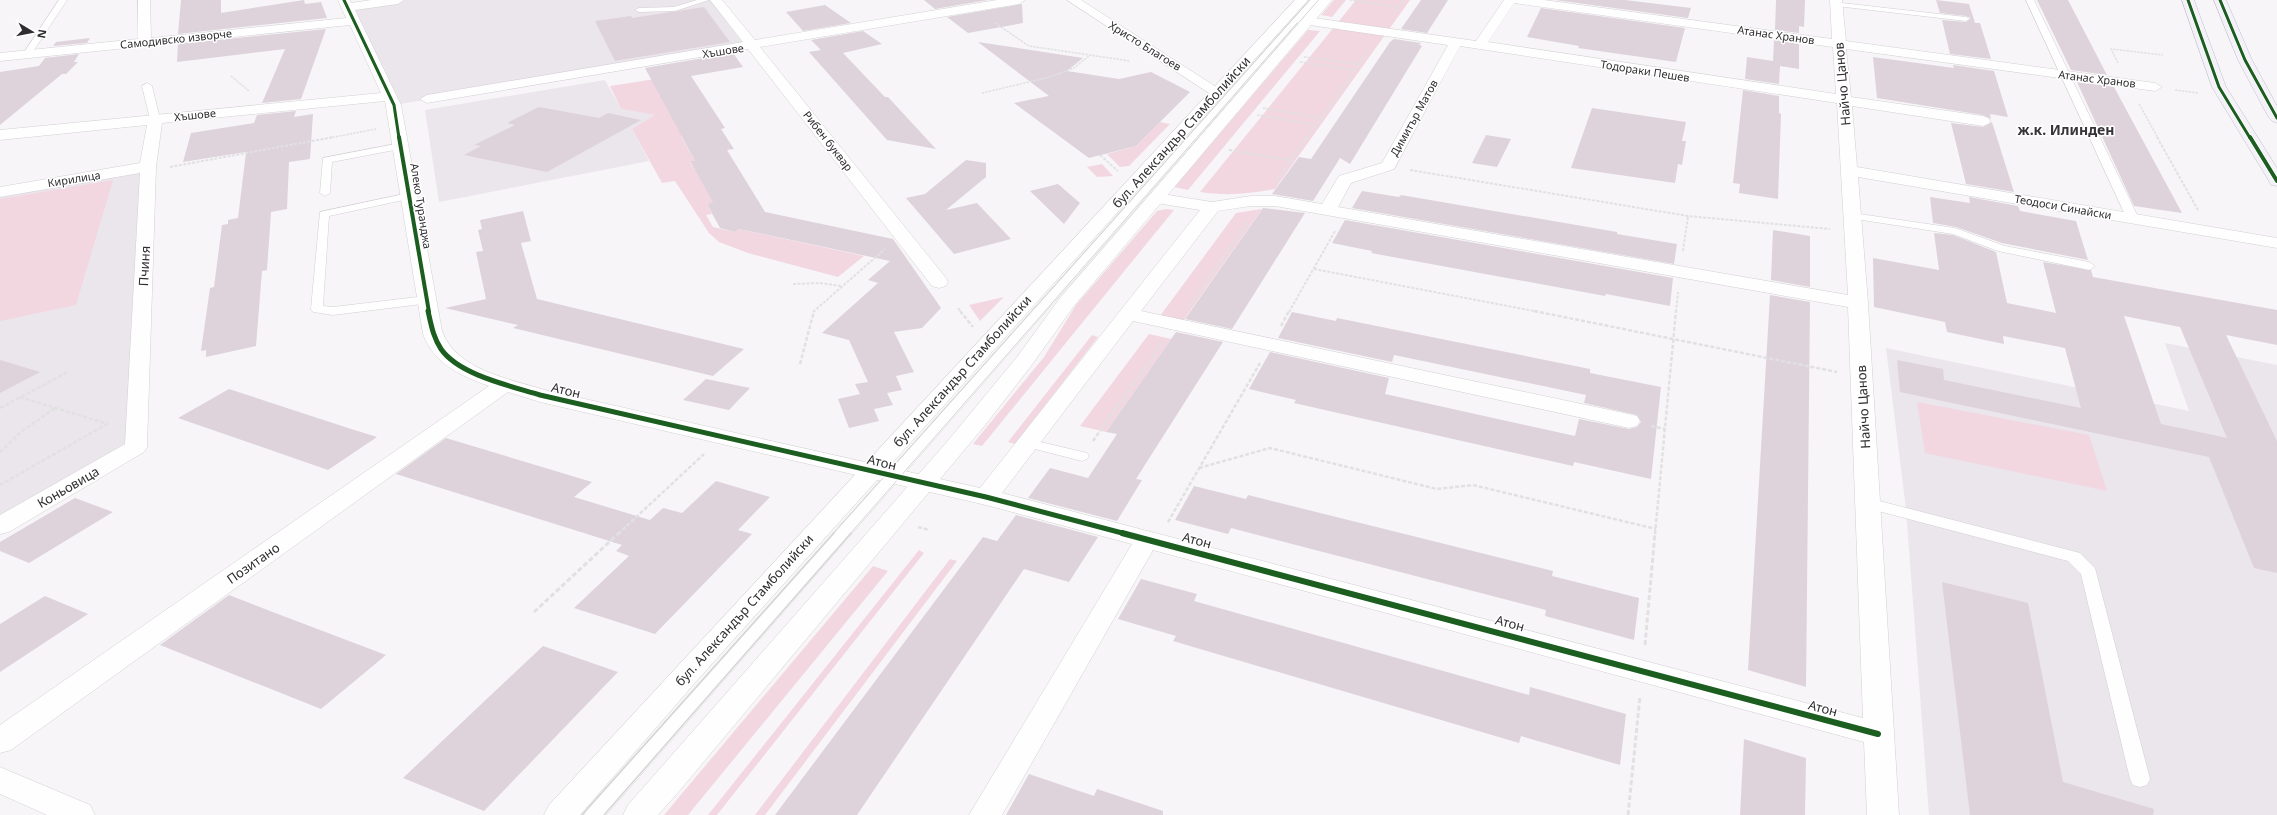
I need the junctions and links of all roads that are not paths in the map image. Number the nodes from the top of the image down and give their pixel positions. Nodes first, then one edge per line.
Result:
1 (63, 0) edge
2 (144, 0) edge
3 (398, 0) edge
4 (704, 0) edge
5 (716, 0) edge
6 (1019, 0) edge
7 (1074, 0) edge
8 (1303, 0) edge
9 (1326, 0) edge
10 (1510, 0) edge
11 (1517, 0) edge
12 (2030, 0) edge
13 (2188, 0) edge
14 (2220, 0) edge
15 (1836, 2) edge
16 (348, 10) edge
17 (639, 10) dead end
18 (1966, 19) dead end
19 (1307, 21) junction
20 (1456, 42) junction
21 (145, 43) junction
22 (1839, 44) junction
23 (1480, 45) junction
24 (753, 46) junction
25 (26, 54) junction
26 (0, 57) edge
27 (2066, 76) junction
28 (146, 86) dead end
29 (2155, 87) dead end
30 (1217, 92) junction
31 (391, 96) junction
32 (427, 99) dead end
33 (1844, 101) junction
34 (2277, 118) edge
35 (155, 119) junction
36 (1983, 121) dead end
37 (0, 134) edge
38 (401, 146) junction
39 (2271, 164) edge
40 (148, 169) junction
41 (1850, 171) junction
42 (2277, 182) edge
43 (0, 192) edge
44 (325, 193) dead end
45 (409, 196) junction
46 (1156, 198) junction
47 (1212, 207) junction
48 (1327, 210) junction
49 (2133, 219) junction
50 (1853, 224) junction
51 (2277, 243) edge
52 (2089, 266) dead end
53 (939, 282) dead end
54 (426, 300) junction
55 (1858, 303) junction
56 (1128, 314) junction
57 (506, 384) junction
58 (1629, 421) dead end
59 (136, 440) joint
60 (1028, 443) junction
61 (1082, 456) road end
62 (882, 473) junction
63 (924, 483) junction
64 (986, 497) junction
65 (1868, 503) junction
66 (0, 526) edge
67 (1152, 540) junction
68 (1878, 734) junction
69 (0, 741) edge
70 (2140, 779) dead end
71 (0, 780) edge
72 (79, 815) edge
73 (560, 815) edge
74 (594, 815) edge
75 (638, 815) edge
76 (985, 815) edge
77 (1883, 815) edge

1 - 25 lane
2 - 21 street
3 - 16 street, Самодивско изворче
4 - 17 lane
5 - 24 street, Рибен буквар
6 - 24 street, Хъшове
7 - 30 street, Христо Благоев
8 - 30 street, бул. Александър Стамболийски
8 - 62 lane
9 - 19 street, бул. Александър Стамболийски
10 - 23 street
11 - 22 street, Атанас Хранов
12 - 27 lane
13 - 39 main road
14 - 34 main road
15 - 18 lane
15 - 22 street, Найчо Цанов
16 - 21 street, Самодивско изворче
16 - 31 street, Алеко Туранджа
19 - 20 street, Тодораки Пешев
19 - 46 street, бул. Александър Стамболийски
20 - 23 street, Тодораки Пешев
20 - 48 street, Димитър Матов
21 - 25 street, Самодивско изворче
22 - 27 street, Атанас Хранов
22 - 33 street, Найчо Цанов
23 - 33 street, Тодораки Пешев
24 - 32 street, Хъшове
24 - 53 street, Рибен буквар
25 - 26 street, Самодивско изворче
27 - 29 street, Атанас Хранов
27 - 49 lane
28 - 35 lane, Пчиня
30 - 62 street, бул. Александър Стамболийски
31 - 35 street, Хъшове
31 - 38 street, Алеко Туранджа
33 - 36 street, Тодораки Пешев
33 - 41 street, Найчо Цанов
35 - 37 street, Хъшове
35 - 40 street, Пчиня
38 - 44 lane
38 - 45 street, Алеко Туранджа
39 - 42 main road
40 - 43 street, Кирилица
40 - 59 street, Пчиня
41 - 49 street, Теодоси Синайски
41 - 50 street, Найчо Цанов
45 - 54 street, Алеко Туранджа
45 - 54 lane
46 - 47 street
46 - 63 street, бул. Александър Стамболийски
47 - 48 street
47 - 56 street
48 - 55 street
49 - 51 street, Теодоси Синайски
50 - 52 lane
50 - 55 street, Найчо Цанов
54 - 57 street, Алеко Туранджа
55 - 65 street, Найчо Цанов
56 - 58 street
56 - 60 street
57 - 62 street, Атон
57 - 69 street, Позитано
59 - 66 street, Коньовица
60 - 61 lane
60 - 64 street
62 - 63 street, Атон
62 - 73 street, бул. Александър Стамболийски
62 - 74 lane
63 - 64 street, Атон
63 - 75 street, бул. Александър Стамболийски
64 - 67 street, Атон
65 - 68 street, Найчо Цанов
65 - 70 lane
67 - 68 street, Атон
67 - 76 street
68 - 77 street, Найчо Цанов
71 - 72 street

